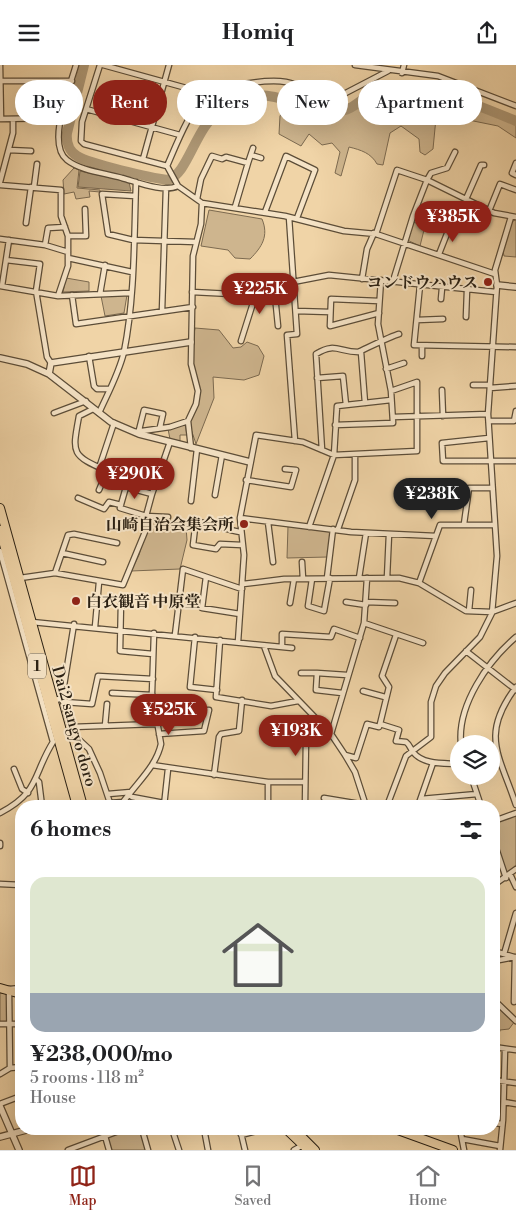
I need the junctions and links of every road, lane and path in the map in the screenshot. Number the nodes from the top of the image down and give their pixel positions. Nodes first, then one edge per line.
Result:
1 (0, 65) edge
2 (76, 65) edge
3 (101, 65) edge
4 (169, 65) edge
5 (355, 65) edge
6 (404, 65) edge
7 (388, 71) junction
8 (402, 73) junction
9 (72, 80) edge
10 (157, 80) edge
11 (165, 80) edge
12 (1, 81) edge
13 (15, 81) edge
14 (267, 82) edge
15 (516, 106) edge
16 (86, 109) junction
17 (0, 119) edge
18 (13, 119) joint
19 (60, 125) edge
20 (187, 125) edge
21 (151, 127) junction
22 (180, 135) junction
23 (253, 148) dead end
24 (9, 150) junction
25 (31, 151) dead end
26 (455, 152) dead end
27 (251, 155) junction
28 (261, 158) dead end
29 (143, 159) junction
30 (248, 163) junction
31 (516, 163) edge
32 (37, 164) dead end
33 (167, 165) junction
34 (484, 165) dead end
35 (516, 175) edge
36 (427, 179) junction
37 (136, 182) junction
38 (0, 183) edge
39 (177, 184) junction
40 (33, 187) junction
41 (166, 188) junction
42 (516, 190) edge
43 (135, 196) junction
44 (197, 199) junction
45 (466, 199) junction
46 (202, 203) junction
47 (234, 207) junction
48 (85, 209) dead end
49 (488, 211) junction
50 (265, 212) junction
51 (289, 217) junction
52 (513, 217) edge
53 (297, 219) junction
54 (26, 223) dead end
55 (450, 226) dead end
56 (65, 227) junction
57 (375, 233) junction
58 (68, 236) junction
59 (0, 239) edge
60 (9, 240) junction
61 (133, 240) junction
62 (164, 241) junction
63 (196, 242) junction
64 (404, 243) junction
65 (45, 245) junction
66 (68, 251) junction
67 (439, 255) junction
68 (68, 258) junction
69 (6, 261) junction
70 (105, 265) junction
71 (132, 272) junction
72 (495, 274) junction
73 (362, 279) junction
74 (381, 280) junction
75 (393, 281) junction
76 (293, 282) junction
77 (258, 283) dead end
78 (420, 285) junction
79 (1, 286) edge
80 (516, 287) edge
81 (442, 288) junction
82 (496, 289) junction
83 (467, 290) junction
84 (36, 291) junction
85 (192, 292) junction
86 (130, 293) junction
87 (100, 294) junction
88 (72, 295) junction
89 (58, 296) junction
90 (255, 296) junction
91 (275, 296) junction
92 (294, 297) junction
93 (441, 299) dead end
94 (380, 301) junction
95 (192, 307) junction
96 (162, 311) junction
97 (296, 311) junction
98 (330, 312) junction
99 (379, 313) junction
100 (128, 316) junction
101 (466, 317) dead end
102 (443, 319) dead end
103 (417, 320) junction
104 (278, 326) dead end
105 (399, 333) dead end
106 (381, 339) junction
107 (242, 341) dead end
108 (192, 342) junction
109 (422, 346) junction
110 (492, 347) junction
111 (516, 347) edge
112 (124, 352) junction
113 (360, 352) junction
114 (422, 356) dead end
115 (89, 357) junction
116 (0, 358) edge
117 (51, 363) junction
118 (404, 363) dead end
119 (386, 369) junction
120 (50, 374) junction
121 (317, 378) junction
122 (473, 385) dead end
123 (490, 386) junction
124 (516, 386) edge
125 (110, 389) junction
126 (442, 389) dead end
127 (391, 391) junction
128 (391, 400) junction
129 (86, 401) junction
130 (365, 403) junction
131 (346, 405) junction
132 (96, 411) junction
133 (516, 411) edge
134 (54, 413) dead end
135 (488, 414) junction
136 (443, 416) junction
137 (393, 417) junction
138 (418, 417) junction
139 (188, 421) junction
140 (489, 421) junction
141 (515, 422) edge
142 (114, 423) junction
143 (335, 425) junction
144 (160, 427) junction
145 (137, 431) junction
146 (489, 438) junction
147 (295, 441) junction
148 (170, 442) junction
149 (194, 448) junction
150 (322, 450) junction
151 (355, 454) junction
152 (222, 455) junction
153 (334, 455) junction
154 (490, 460) junction
155 (516, 461) edge
156 (250, 462) junction
157 (99, 468) junction
158 (285, 469) dead end
159 (246, 480) junction
160 (491, 488) junction
161 (99, 490) dead end
162 (152, 494) junction
163 (215, 495) dead end
164 (78, 498) dead end
165 (191, 501) dead end
166 (121, 505) junction
167 (0, 508) edge
168 (146, 516) junction
169 (168, 517) dead end
170 (240, 518) junction
171 (268, 522) junction
172 (464, 524) junction
173 (494, 525) junction
174 (309, 527) junction
175 (335, 529) junction
176 (0, 530) edge
177 (240, 532) junction
178 (366, 533) junction
179 (389, 534) junction
180 (436, 536) junction
181 (117, 543) dead end
182 (242, 545) junction
183 (0, 551) edge
184 (62, 553) junction
185 (273, 561) dead end
186 (103, 562) dead end
187 (302, 562) dead end
188 (55, 573) junction
189 (206, 577) junction
190 (20, 578) junction
191 (329, 578) junction
192 (359, 578) junction
193 (367, 578) junction
194 (387, 578) junction
195 (294, 579) junction
196 (303, 579) junction
197 (312, 579) junction
198 (99, 582) junction
199 (419, 583) junction
200 (242, 587) junction
201 (471, 590) dead end
202 (121, 602) dead end
203 (290, 603) dead end
204 (346, 603) dead end
205 (366, 603) junction
206 (395, 603) dead end
207 (516, 603) edge
208 (469, 611) junction
209 (492, 611) junction
210 (240, 614) junction
211 (32, 622) junction
212 (364, 623) junction
213 (74, 625) junction
214 (95, 627) junction
215 (120, 629) junction
216 (154, 633) junction
217 (175, 635) junction
218 (396, 635) junction
219 (195, 637) junction
220 (516, 637) edge
221 (360, 638) junction
222 (220, 640) junction
223 (238, 642) junction
224 (423, 643) dead end
225 (264, 647) junction
226 (282, 647) junction
227 (292, 648) dead end
228 (466, 651) junction
229 (153, 655) junction
230 (488, 669) junction
231 (301, 673) dead end
232 (317, 673) junction
233 (347, 675) junction
234 (152, 679) junction
235 (516, 688) edge
236 (217, 690) junction
237 (363, 691) dead end
238 (112, 693) dead end
239 (342, 693) junction
240 (152, 695) junction
241 (385, 697) junction
242 (63, 700) junction
243 (242, 700) junction
244 (54, 701) junction
245 (298, 701) junction
246 (107, 704) dead end
247 (154, 712) junction
248 (380, 724) junction
249 (156, 725) junction
250 (322, 725) junction
251 (105, 726) junction
252 (72, 727) junction
253 (159, 734) junction
254 (331, 734) junction
255 (461, 735) edge
256 (494, 735) edge
257 (413, 752) junction
258 (345, 755) junction
259 (500, 759) edge
260 (433, 763) junction
261 (450, 764) edge
262 (152, 765) junction
263 (14, 769) dead end
264 (168, 769) junction
265 (214, 775) junction
266 (36, 779) junction
267 (268, 782) junction
268 (305, 782) junction
269 (474, 785) edge
270 (28, 793) junction
271 (130, 793) junction
272 (108, 794) junction
273 (477, 794) junction
274 (324, 798) dead end
275 (421, 799) joint
276 (18, 800) edge
277 (42, 800) edge
278 (75, 800) edge
279 (81, 800) edge
280 (110, 800) edge
281 (125, 800) edge
282 (144, 800) edge
283 (165, 800) edge
284 (268, 800) edge
285 (305, 800) edge
286 (334, 800) edge
287 (364, 800) edge
288 (390, 800) edge
289 (479, 800) edge
290 (15, 802) edge
291 (516, 805) edge
292 (0, 813) edge
293 (516, 813) edge
294 (500, 819) edge
295 (500, 863) edge
296 (516, 869) edge
297 (510, 874) junction
298 (506, 878) junction
299 (500, 882) edge
300 (0, 884) edge
301 (15, 885) edge
302 (516, 887) edge
303 (516, 913) edge
304 (500, 953) edge
305 (504, 954) junction
306 (515, 957) edge
307 (500, 960) edge
308 (3, 990) edge
309 (514, 1002) dead end
310 (500, 1006) edge
311 (516, 1021) edge
312 (0, 1024) edge
313 (10, 1024) junction
314 (15, 1024) edge
315 (500, 1048) edge
316 (505, 1049) junction
317 (516, 1050) edge
318 (10, 1068) junction
319 (15, 1068) edge
320 (0, 1074) edge
321 (500, 1081) edge
322 (504, 1082) junction
323 (516, 1083) edge
324 (15, 1099) edge
325 (504, 1102) junction
326 (516, 1104) edge
327 (0, 1105) edge
328 (502, 1124) joint
329 (14, 1135) junction
330 (144, 1135) edge
331 (174, 1135) edge
332 (205, 1135) edge
333 (242, 1135) edge
334 (292, 1135) edge
335 (300, 1135) edge
336 (411, 1135) edge
337 (461, 1135) edge
338 (105, 1136) joint
339 (0, 1137) edge
340 (462, 1139) junction
341 (305, 1147) edge
342 (80, 1148) edge
343 (500, 1148) edge
344 (19, 1150) edge
345 (68, 1150) edge
346 (109, 1150) edge
347 (148, 1150) edge
348 (179, 1150) edge
349 (208, 1150) edge
350 (245, 1150) edge
351 (294, 1150) edge
352 (315, 1150) edge
353 (450, 1150) edge
354 (464, 1150) edge

1 - 12 street
2 - 9 street
3 - 10 street
3 - 16 street
4 - 11 street
5 - 7 street
6 - 8 street
7 - 8 street
7 - 14 street
8 - 15 street
12 - 13 street
12 - 17 street
16 - 21 street
16 - 29 street
17 - 18 street
18 - 24 street
19 - 37 street
20 - 22 street
21 - 22 street
21 - 29 street
22 - 33 street
23 - 27 street
24 - 25 street
24 - 38 street
26 - 36 street
27 - 28 street
27 - 30 street
29 - 33 street
30 - 44 street
30 - 47 street
31 - 35 street
32 - 40 street
33 - 39 street
34 - 45 street
36 - 45 street
36 - 57 street
36 - 64 street
37 - 41 street
37 - 43 street
38 - 40 street
39 - 41 street
39 - 44 street
40 - 54 street
40 - 56 street
41 - 62 street
42 - 49 street
43 - 61 street
43 - 61 street
44 - 46 street
45 - 49 street
46 - 47 street
46 - 63 street
47 - 50 street
48 - 58 street
49 - 52 street
50 - 51 street
50 - 53 street
51 - 53 street
51 - 76 street
52 - 72 street
53 - 57 street
55 - 67 street
56 - 58 street
56 - 65 street
57 - 64 street
57 - 73 street
58 - 66 street
59 - 60 street
60 - 65 street
60 - 69 street
61 - 62 street
61 - 71 street
62 - 63 street
62 - 96 street
63 - 85 street
64 - 67 street
64 - 75 street
65 - 66 street
66 - 68 street
67 - 72 street
68 - 70 street
68 - 89 street
69 - 79 street
69 - 84 street
70 - 71 street
70 - 87 street
71 - 86 street
72 - 82 street
73 - 74 street
73 - 76 street
74 - 75 street
74 - 94 street
75 - 78 street
76 - 92 street
77 - 90 street
78 - 81 street
78 - 103 street
79 - 84 street
80 - 82 street
81 - 83 street
81 - 93 street
82 - 83 street
82 - 110 street
83 - 101 street
84 - 89 street
84 - 117 street
85 - 90 street
85 - 95 street
86 - 87 street
86 - 100 street
87 - 88 street
88 - 89 street
88 - 100 street
90 - 91 street
90 - 107 street
91 - 92 street
91 - 104 street
92 - 97 street
94 - 98 street
94 - 99 street
95 - 96 street
95 - 108 street
96 - 100 street
97 - 98 street
97 - 147 street
98 - 99 street
99 - 106 street
100 - 112 street
102 - 103 street
103 - 109 street
105 - 106 street
106 - 113 street
106 - 119 street
108 - 112 street
108 - 139 street
109 - 110 street
109 - 114 street
110 - 111 street
110 - 123 street
112 - 115 street
112 - 125 street
113 - 121 street
113 - 130 street
115 - 117 street
115 - 125 street
116 - 120 street
117 - 120 street
118 - 119 street
119 - 127 street
120 - 129 street
121 - 131 street
121 - 150 street
122 - 123 street
123 - 124 street
123 - 135 street
125 - 132 street
126 - 136 street
127 - 128 street
127 - 138 street
128 - 130 street
128 - 137 street
129 - 132 street
129 - 134 street
130 - 131 street
131 - 143 street
132 - 142 street
132 - 157 street
133 - 141 street
135 - 136 street
135 - 140 street
136 - 138 street
137 - 138 street
137 - 143 street
138 - 151 street
139 - 144 street
139 - 149 street
140 - 141 street
140 - 146 street
142 - 145 street
142 - 157 street
143 - 153 street
144 - 145 street
144 - 145 street
145 - 148 street
146 - 154 street
146 - 154 street
147 - 150 street
147 - 156 street
148 - 149 street
148 - 162 street
149 - 152 street
149 - 165 street
150 - 153 street
151 - 153 street
151 - 175 street
152 - 156 street
152 - 163 street
153 - 174 street
154 - 155 street
154 - 160 street
156 - 159 street
157 - 161 street
158 - 159 street
159 - 170 street
160 - 172 street
160 - 173 street
162 - 166 street
162 - 168 street
164 - 166 street
166 - 168 street
167 - 190 main road, Dai2 sangyo doro / 1
168 - 169 street
168 - 198 street
170 - 171 street
170 - 177 street
171 - 174 street
171 - 185 street
172 - 173 street
172 - 180 street
173 - 209 street
174 - 175 street
175 - 178 street
175 - 191 street
176 - 278 main road, Dai2 sangyo doro / 1
177 - 182 street
177 - 182 street
178 - 179 street
178 - 192 street
179 - 180 street
179 - 194 street
180 - 199 street
181 - 184 street
182 - 200 street
183 - 266 street
184 - 186 street
184 - 188 street
187 - 196 street
188 - 190 street
188 - 198 street
189 - 200 street
189 - 210 street
189 - 217 street
190 - 211 main road, Dai2 sangyo doro / 1
191 - 192 street
191 - 197 street
191 - 197 street
192 - 193 street
193 - 194 street
193 - 205 street
194 - 199 street
195 - 196 street
195 - 200 street
195 - 203 street
196 - 197 street
198 - 214 street
199 - 208 street
200 - 210 street
201 - 208 street
202 - 215 street
204 - 205 street
205 - 206 street
205 - 212 street
207 - 209 street
208 - 209 street
209 - 228 street
210 - 223 street
211 - 213 street
211 - 244 main road, Dai2 sangyo doro / 1
212 - 218 street
212 - 221 street
213 - 214 street
213 - 242 street
214 - 215 street
215 - 216 street
215 - 229 street
216 - 217 street
216 - 229 street
217 - 219 street
218 - 224 street
218 - 241 street
219 - 222 street
219 - 236 street
220 - 230 street
221 - 226 street
221 - 233 street
222 - 223 street
222 - 236 street
223 - 225 street
225 - 226 street
225 - 245 street
226 - 227 street
228 - 230 street
228 - 257 street
229 - 234 street
230 - 235 street
230 - 255 street
231 - 232 street
232 - 233 street
232 - 239 street
233 - 239 street
234 - 240 street
234 - 242 street
235 - 256 street
236 - 243 street
237 - 241 street
238 - 240 street
239 - 254 street
240 - 247 street
241 - 248 street
242 - 244 street
242 - 252 street
243 - 245 street
243 - 265 street
244 - 279 main road, Dai2 sangyo doro / 1
245 - 250 street
246 - 251 street
247 - 249 street
247 - 253 street
248 - 257 street
248 - 258 street
249 - 251 street
249 - 253 street
250 - 254 street
250 - 268 street
251 - 252 street
252 - 272 street
253 - 262 street
254 - 258 street
257 - 260 street
257 - 288 street
258 - 287 street
259 - 291 street
260 - 261 street
260 - 275 street
262 - 264 street
262 - 271 street
263 - 270 street
264 - 265 street
264 - 283 street
265 - 267 street
266 - 270 street
266 - 277 street
267 - 268 street
267 - 284 street
268 - 285 street
269 - 273 street
270 - 276 street
271 - 272 street
271 - 281 street
271 - 282 street
272 - 280 street
273 - 275 street
273 - 289 street
274 - 286 street
290 - 292 street
293 - 294 street
295 - 298 street
296 - 297 street
297 - 298 street
297 - 302 street
298 - 299 street
300 - 301 street
303 - 305 street
304 - 305 street
305 - 306 street
306 - 307 street
306 - 309 street
308 - 313 street
310 - 311 street
312 - 313 street
313 - 314 street
313 - 318 street
315 - 316 street
316 - 317 street
316 - 322 street
318 - 319 street
318 - 320 street
321 - 322 street
322 - 323 street
322 - 325 street
324 - 327 street
325 - 326 street
325 - 328 street
327 - 329 street
328 - 343 street
329 - 339 street
329 - 344 street
330 - 347 street
331 - 348 street
332 - 349 street
333 - 350 street
334 - 341 main road
335 - 352 main road
336 - 353 main road
337 - 340 street
338 - 342 street
338 - 346 street
340 - 343 street
340 - 354 street
341 - 351 street
342 - 345 street

